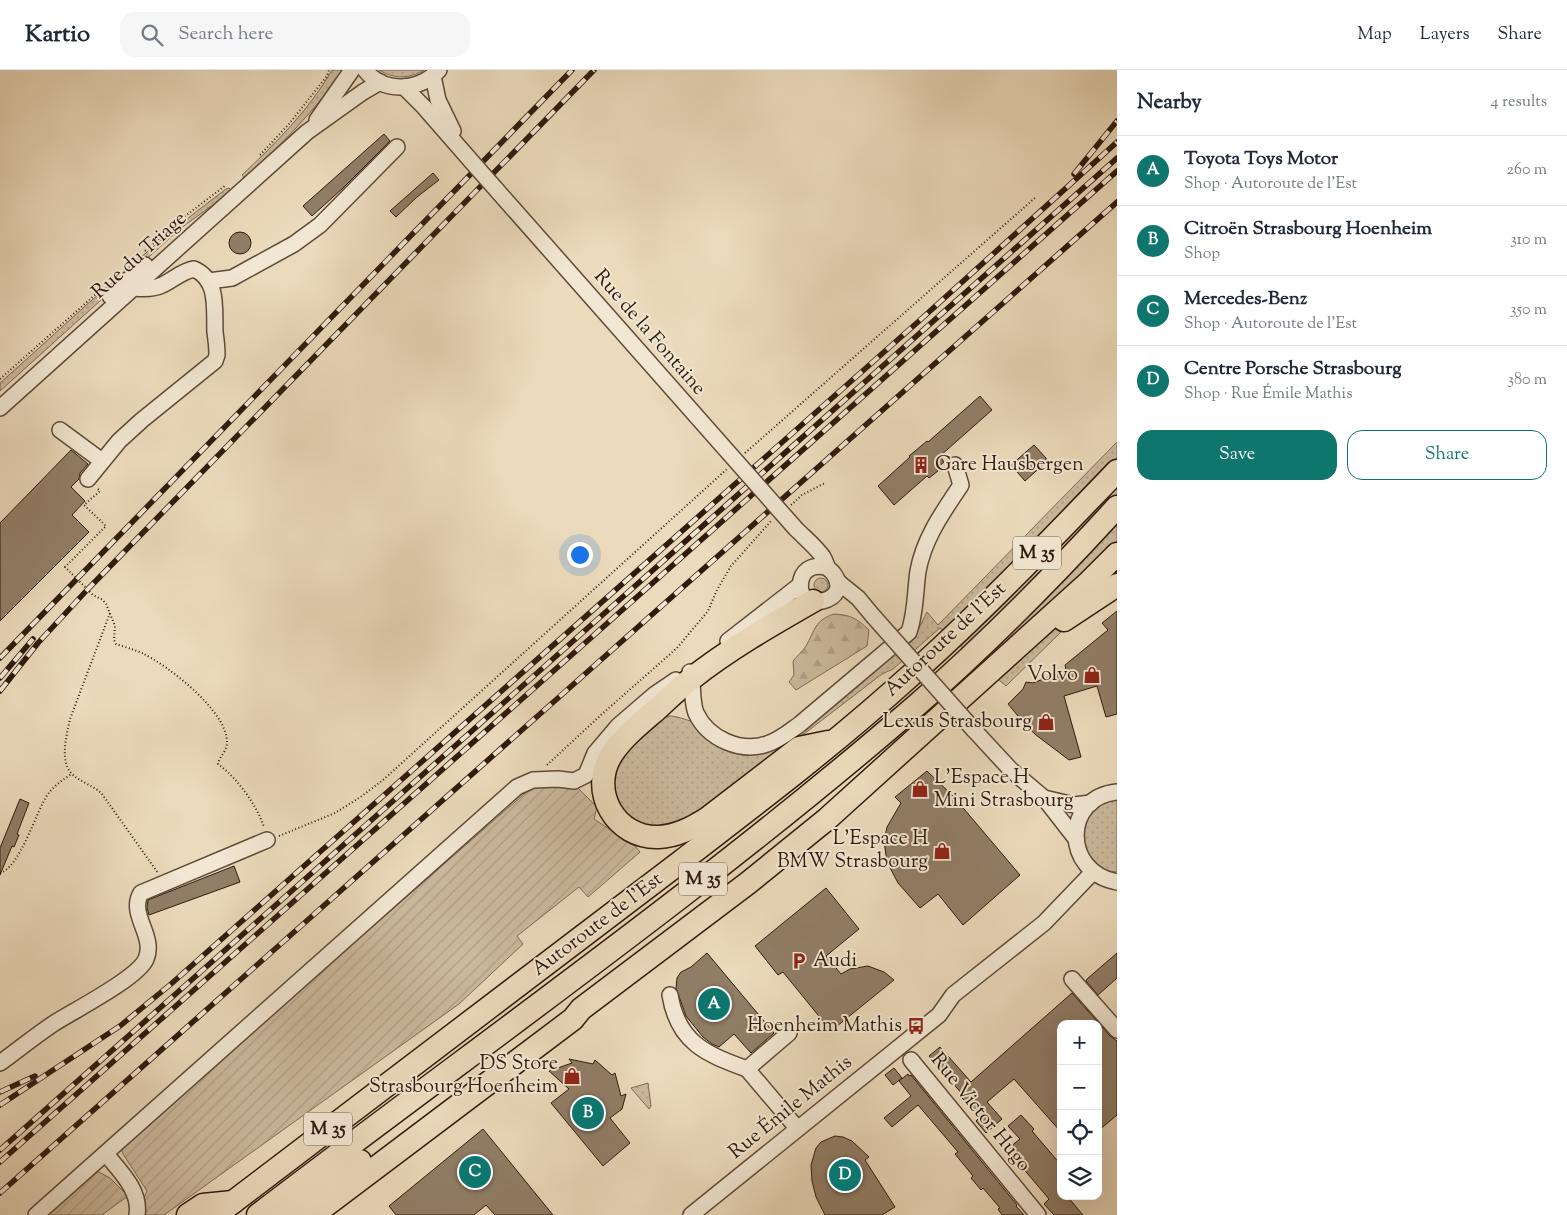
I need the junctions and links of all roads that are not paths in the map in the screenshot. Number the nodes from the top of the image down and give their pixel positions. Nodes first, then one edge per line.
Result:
1 (352, 70) edge
2 (365, 70) edge
3 (436, 73) edge
4 (380, 82) junction
5 (404, 87) junction
6 (307, 132) junction
7 (397, 147) dead end
8 (472, 162) junction
9 (215, 215) junction
10 (209, 281) junction
11 (135, 288) junction
12 (0, 395) edge
13 (0, 408) edge
14 (60, 430) dead end
15 (102, 461) junction
16 (955, 465) dead end
17 (1117, 471) edge
18 (88, 478) road end
19 (1117, 507) edge
20 (796, 529) junction
21 (1117, 554) edge
22 (828, 568) junction
23 (807, 570) junction
24 (837, 582) junction
25 (1117, 585) edge
26 (815, 595) junction
27 (873, 616) junction
28 (993, 668) junction
29 (690, 674) junction
30 (832, 742) junction
31 (1117, 792) edge
32 (1044, 798) junction
33 (1091, 803) junction
34 (1076, 839) junction
35 (267, 840) road end
36 (1093, 872) junction
37 (1117, 882) edge
38 (1072, 979) dead end
39 (670, 995) dead end
40 (581, 1009) junction
41 (1117, 1030) edge
42 (789, 1032) dead end
43 (911, 1060) dead end
44 (0, 1062) edge
45 (747, 1069) junction
46 (797, 1128) junction
47 (106, 1154) junction
48 (224, 1208) edge
49 (36, 1215) edge
50 (137, 1215) edge
51 (188, 1215) edge
52 (258, 1215) edge
53 (284, 1215) edge
54 (313, 1215) edge
55 (691, 1215) edge
56 (1038, 1215) edge

1 - 6 street, Rue du Triage
2 - 4 street
3 - 5 street
3 - 8 street, Rue de la Fontaine
4 - 5 street
4 - 6 street, Rue du Triage
5 - 8 street, Rue de la Fontaine
6 - 9 street, Rue du Triage
7 - 10 street
8 - 20 street, Rue de la Fontaine, bridge
9 - 11 street, Rue du Triage
9 - 12 street
10 - 11 street
10 - 15 street
11 - 13 street, Rue du Triage
14 - 15 street
15 - 18 street
16 - 29 street
17 - 30 highway, Autoroute de l’Est / M 35
19 - 52 highway, Autoroute de l’Est / M 35
20 - 22 street, Rue de la Fontaine
20 - 23 street, Rue de la Fontaine
21 - 28 highway
22 - 23 street
22 - 24 street, Rue de la Fontaine
23 - 26 street
24 - 26 street
24 - 27 street, Rue de la Fontaine
25 - 28 highway
26 - 27 street, Rue de la Fontaine
26 - 29 highway
27 - 32 street, Rue de la Fontaine, bridge
28 - 40 highway
29 - 30 highway
29 - 47 street
30 - 48 highway, Autoroute de l’Est / M 35
31 - 33 street, Rue de la Fontaine
32 - 33 street, Rue de la Fontaine
32 - 34 street, Rue de la Fontaine
33 - 34 street
34 - 36 street, Rue de la Fontaine
35 - 44 street
36 - 37 street
36 - 46 street, Rue Émile Mathis
38 - 41 street
39 - 45 street
40 - 53 highway
40 - 54 highway
42 - 45 street
43 - 56 street, Rue Victor Hugo
45 - 46 street
46 - 55 street, Rue Émile Mathis
47 - 49 street
47 - 50 street
48 - 51 highway

